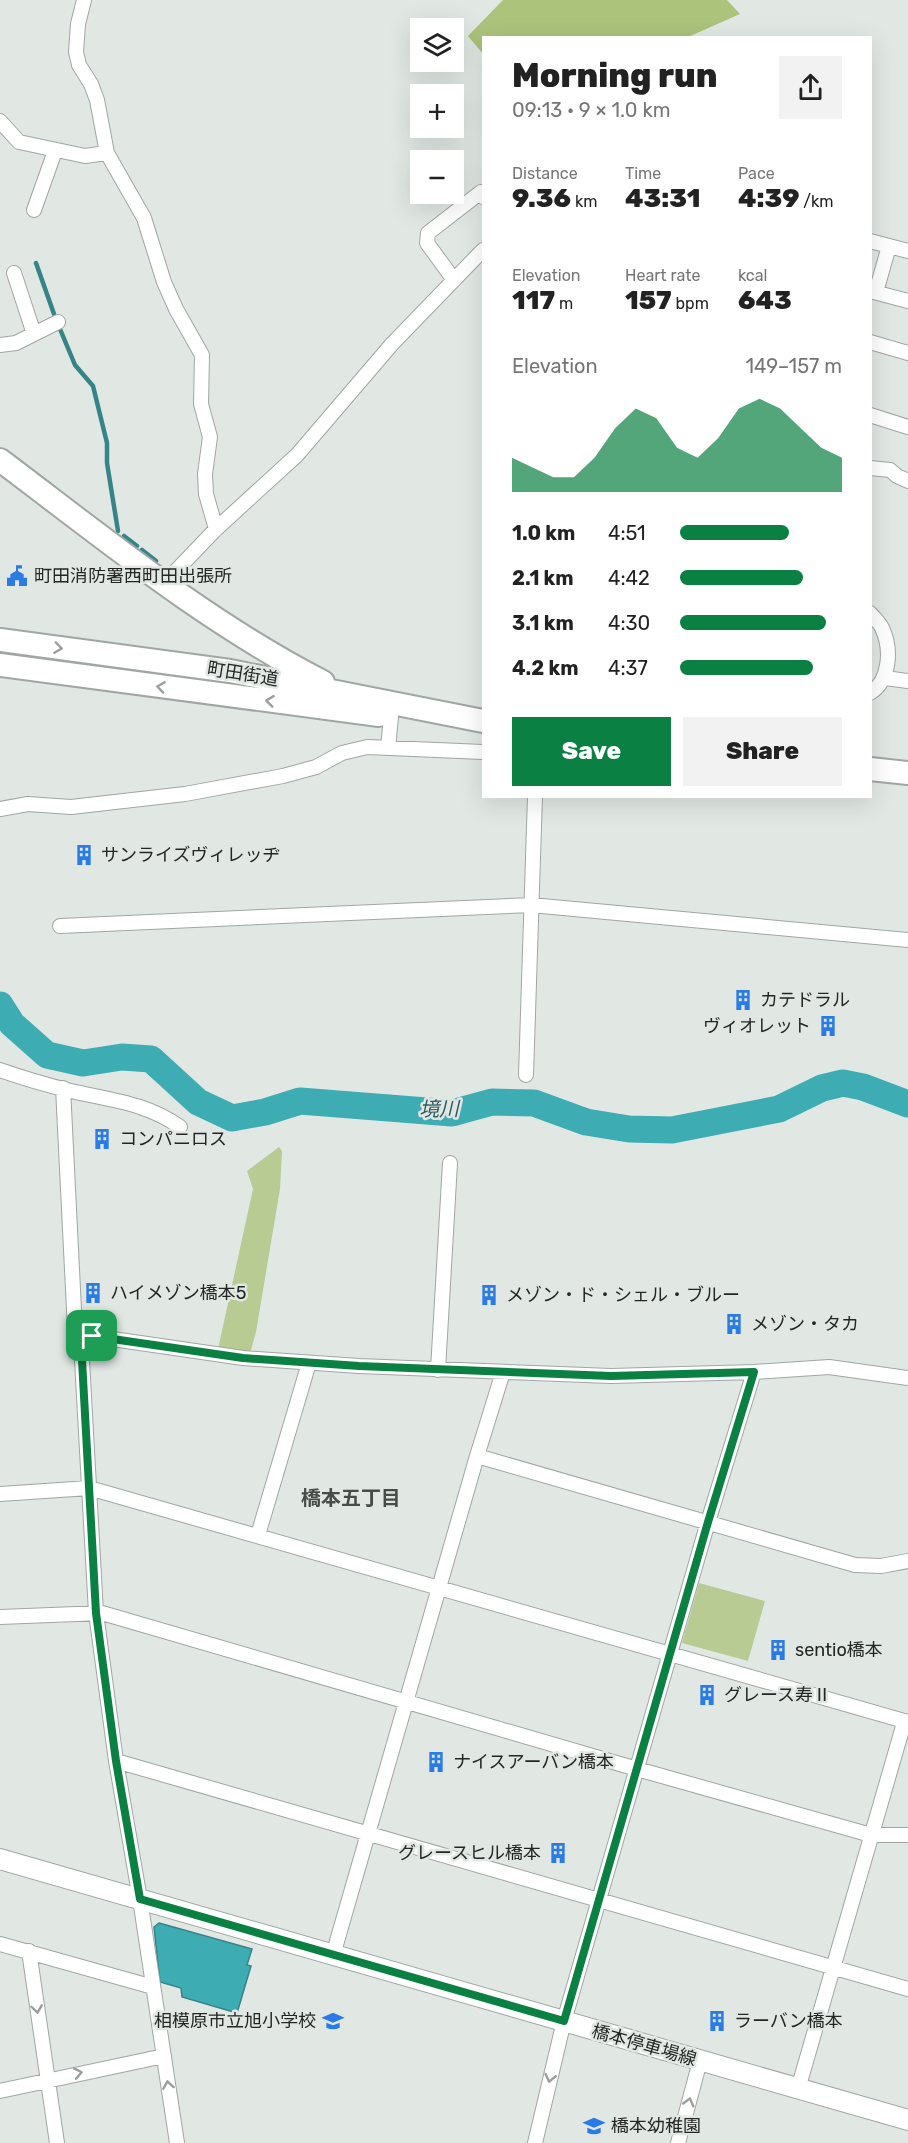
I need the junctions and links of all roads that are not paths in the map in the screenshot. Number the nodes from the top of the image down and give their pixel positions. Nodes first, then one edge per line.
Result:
1 (84, 0) edge
2 (0, 121) edge
3 (55, 151) junction
4 (107, 153) junction
5 (482, 194) edge
6 (34, 210) dead end
7 (872, 242) edge
8 (888, 246) junction
9 (482, 251) edge
10 (908, 251) edge
11 (14, 273) dead end
12 (454, 280) junction
13 (873, 291) edge
14 (908, 301) edge
15 (58, 322) dead end
16 (34, 334) junction
17 (872, 343) edge
18 (0, 345) edge
19 (908, 353) edge
20 (872, 416) edge
21 (908, 427) edge
22 (0, 460) edge
23 (872, 468) edge
24 (908, 481) edge
25 (216, 529) junction
26 (166, 585) junction
27 (872, 616) edge
28 (239, 635) junction
29 (0, 640) edge
30 (0, 665) edge
31 (254, 665) junction
32 (885, 678) junction
33 (908, 681) edge
34 (872, 692) edge
35 (219, 694) junction
36 (348, 701) junction
37 (391, 717) junction
38 (482, 722) edge
39 (482, 722) edge
40 (388, 747) junction
41 (482, 752) edge
42 (872, 769) edge
43 (908, 773) edge
44 (536, 798) edge
45 (0, 808) edge
46 (531, 905) junction
47 (60, 926) dead end
48 (908, 940) edge
49 (0, 1070) edge
50 (526, 1075) dead end
51 (63, 1088) junction
52 (180, 1127) dead end
53 (450, 1163) dead end
54 (81, 1342) junction
55 (309, 1363) junction
56 (438, 1370) junction
57 (503, 1372) junction
58 (754, 1372) junction
59 (908, 1378) edge
60 (477, 1456) junction
61 (89, 1488) junction
62 (0, 1494) edge
63 (708, 1522) junction
64 (258, 1535) junction
65 (908, 1561) edge
66 (439, 1588) junction
67 (96, 1613) junction
68 (0, 1617) edge
69 (671, 1656) junction
70 (406, 1702) junction
71 (906, 1723) edge
72 (116, 1761) junction
73 (637, 1769) junction
74 (368, 1834) junction
75 (871, 1835) junction
76 (908, 1835) edge
77 (0, 1859) edge
78 (140, 1899) junction
79 (599, 1900) junction
80 (0, 1944) edge
81 (29, 1951) junction
82 (333, 1955) junction
83 (833, 1968) junction
84 (153, 1987) junction
85 (908, 1989) edge
86 (564, 2021) junction
87 (164, 2056) junction
88 (700, 2061) junction
89 (48, 2079) junction
90 (798, 2089) junction
91 (0, 2091) edge
92 (908, 2120) edge
93 (57, 2143) edge
94 (177, 2143) edge
95 (535, 2143) edge
96 (678, 2143) edge

1 - 4 street
2 - 3 street
3 - 4 street
3 - 6 street
4 - 25 street
5 - 12 street
7 - 8 street
8 - 10 street
8 - 13 street
9 - 12 street
11 - 16 street
12 - 25 street
13 - 14 street
15 - 16 street
16 - 18 street
17 - 19 street
20 - 21 street
22 - 26 main road
23 - 24 street
25 - 26 street
26 - 28 main road
27 - 32 street
28 - 31 main road
28 - 31 main road
29 -> 31 main road, 町田街道
35 -> 30 main road, 町田街道
31 - 35 main road
31 - 36 main road
31 - 36 main road
32 - 33 street
32 - 34 street
36 -> 35 main road, 町田街道
36 - 37 main road, 町田街道
36 - 38 main road, 町田街道
37 - 39 main road, 町田街道
37 - 40 street
40 - 41 street
40 - 45 street
42 - 43 main road
44 - 46 street
46 - 47 street
46 - 48 street
46 - 50 street
49 - 51 street
51 - 52 street
51 - 54 street
53 - 56 street
54 - 55 street
54 - 61 street
55 - 56 street
55 - 64 street
56 - 57 street
57 - 58 street
57 - 60 street
58 - 59 street
58 - 63 street
60 - 63 street
60 - 66 street
61 - 62 street
61 - 64 street
61 - 67 street
63 - 65 street
63 - 69 street
64 - 66 street
66 - 69 street
66 - 70 street
67 - 68 street
67 - 70 street
67 - 72 street
69 - 71 street
69 - 73 street
70 - 73 street
70 - 74 street
71 - 75 street
72 - 74 street
72 - 78 street
73 - 75 street
73 - 79 street
74 - 79 street
74 - 82 street
75 - 76 street
75 - 83 street
77 - 78 main road, 橋本停車場線
78 - 82 main road, 橋本停車場線
78 - 84 street
79 - 83 street
79 - 86 street
80 - 81 street
81 - 84 street
81 -> 89 street
82 - 86 main road, 橋本停車場線
83 - 85 street
83 - 90 street
84 - 87 street
86 - 88 main road, 橋本停車場線
86 -> 95 street
89 -> 87 street
94 -> 87 street
88 - 90 main road, 橋本停車場線
96 -> 88 street
89 - 91 street
89 - 93 street
90 - 92 main road, 橋本停車場線

